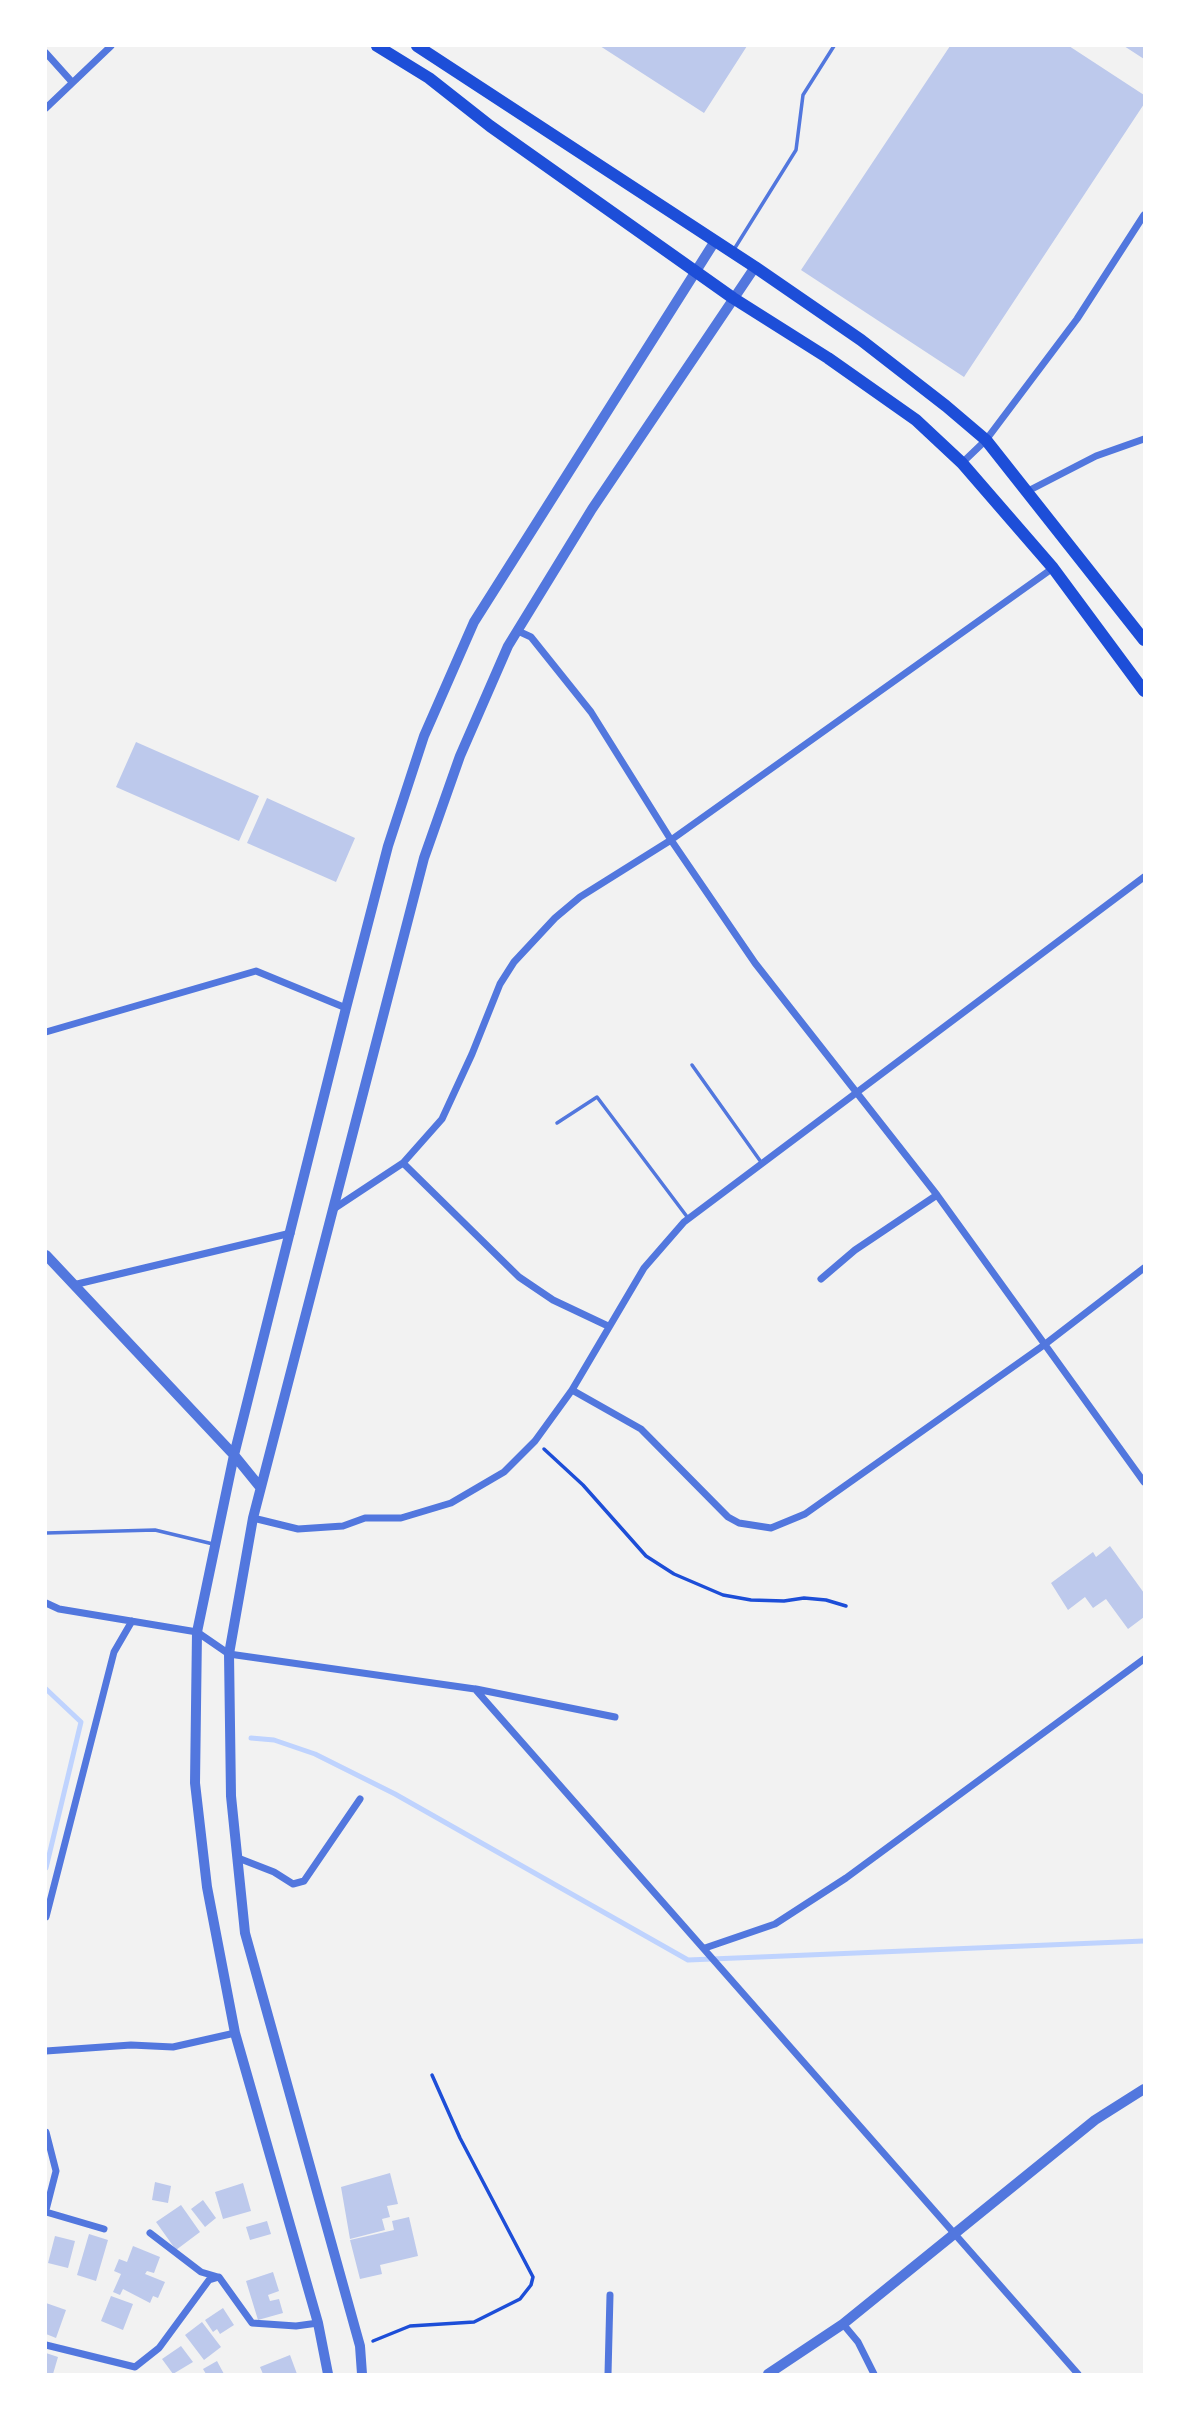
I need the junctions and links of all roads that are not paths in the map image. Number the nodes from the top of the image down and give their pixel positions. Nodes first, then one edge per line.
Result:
1 (111, 46) edge
2 (377, 46) edge
3 (416, 46) edge
4 (834, 46) edge
5 (46, 53) edge
6 (72, 82) junction
7 (46, 108) edge
8 (1144, 215) edge
9 (715, 241) junction
10 (732, 253) junction
11 (755, 267) junction
12 (696, 271) junction
13 (733, 298) junction
14 (1144, 439) edge
15 (986, 440) junction
16 (962, 464) junction
17 (1028, 491) junction
18 (1053, 568) junction
19 (518, 631) junction
20 (1144, 640) edge
21 (1144, 691) edge
22 (671, 840) junction
23 (1144, 877) edge
24 (346, 1008) junction
25 (46, 1032) edge
26 (692, 1065) dead end
27 (856, 1092) junction
28 (557, 1124) dead end
29 (761, 1162) junction
30 (403, 1163) junction
31 (937, 1195) junction
32 (335, 1208) junction
33 (688, 1218) junction
34 (292, 1233) junction
35 (46, 1257) edge
36 (1144, 1268) edge
37 (821, 1279) dead end
38 (73, 1285) junction
39 (608, 1325) junction
40 (1044, 1345) junction
41 (572, 1390) junction
42 (234, 1455) junction
43 (1144, 1482) edge
44 (260, 1487) junction
45 (253, 1518) junction
46 (46, 1533) edge
47 (214, 1544) junction
48 (46, 1603) edge
49 (132, 1621) junction
50 (197, 1632) junction
51 (229, 1654) junction
52 (1144, 1659) edge
53 (475, 1689) junction
54 (615, 1717) dead end
55 (360, 1799) dead end
56 (238, 1857) junction
57 (46, 1917) edge
58 (705, 1948) junction
59 (235, 2033) junction
60 (46, 2051) edge
61 (1144, 2089) edge
62 (46, 2132) edge
63 (46, 2211) edge
64 (104, 2229) dead end
65 (150, 2233) dead end
66 (953, 2235) junction
67 (219, 2277) junction
68 (610, 2295) dead end
69 (318, 2323) junction
70 (843, 2324) junction
71 (46, 2345) edge
72 (328, 2375) edge
73 (362, 2375) edge
74 (608, 2375) edge
75 (768, 2375) edge
76 (874, 2375) edge
77 (1078, 2375) edge

1 - 6 street
2 - 12 main road
3 - 9 main road
4 - 10 lane
5 - 6 street
6 - 7 street
8 - 15 street
9 - 10 main road
9 - 12 street
10 - 11 main road
11 - 13 street
11 - 15 main road
12 - 13 main road
12 - 24 street
13 - 16 main road
13 - 19 street
14 - 17 street
15 - 16 street
15 - 17 main road
16 - 18 main road
17 - 20 main road
18 - 21 main road
18 - 22 street
19 - 22 street
19 - 32 street
22 - 27 street
22 - 30 street
23 - 27 street
24 - 25 street
24 - 34 street
26 - 29 lane
27 - 29 street
27 - 31 street
28 - 33 lane
29 - 33 street
30 - 32 street
30 - 39 street
31 - 37 street
31 - 40 street
32 - 44 street
33 - 39 street
34 - 38 street
34 - 42 street
35 - 38 street
36 - 40 street
38 - 42 street
39 - 41 street
40 - 41 street
40 - 43 street
41 - 45 street
42 - 44 street
42 - 47 street
44 - 45 street
45 - 51 street
46 - 47 lane
47 - 50 street
48 - 49 street
49 - 50 street
49 - 57 street
50 - 51 street
50 - 59 street
51 - 53 street
51 - 56 street
52 - 58 street
53 - 54 street
53 - 58 street
55 - 56 street
56 - 73 street
58 - 66 street
59 - 60 street
59 - 69 street
61 - 66 street
62 - 63 street
63 - 64 street
65 - 67 street
66 - 70 street
66 - 77 street
67 - 69 street
67 - 71 street
68 - 74 street
69 - 72 street
70 - 75 street
70 - 76 street

